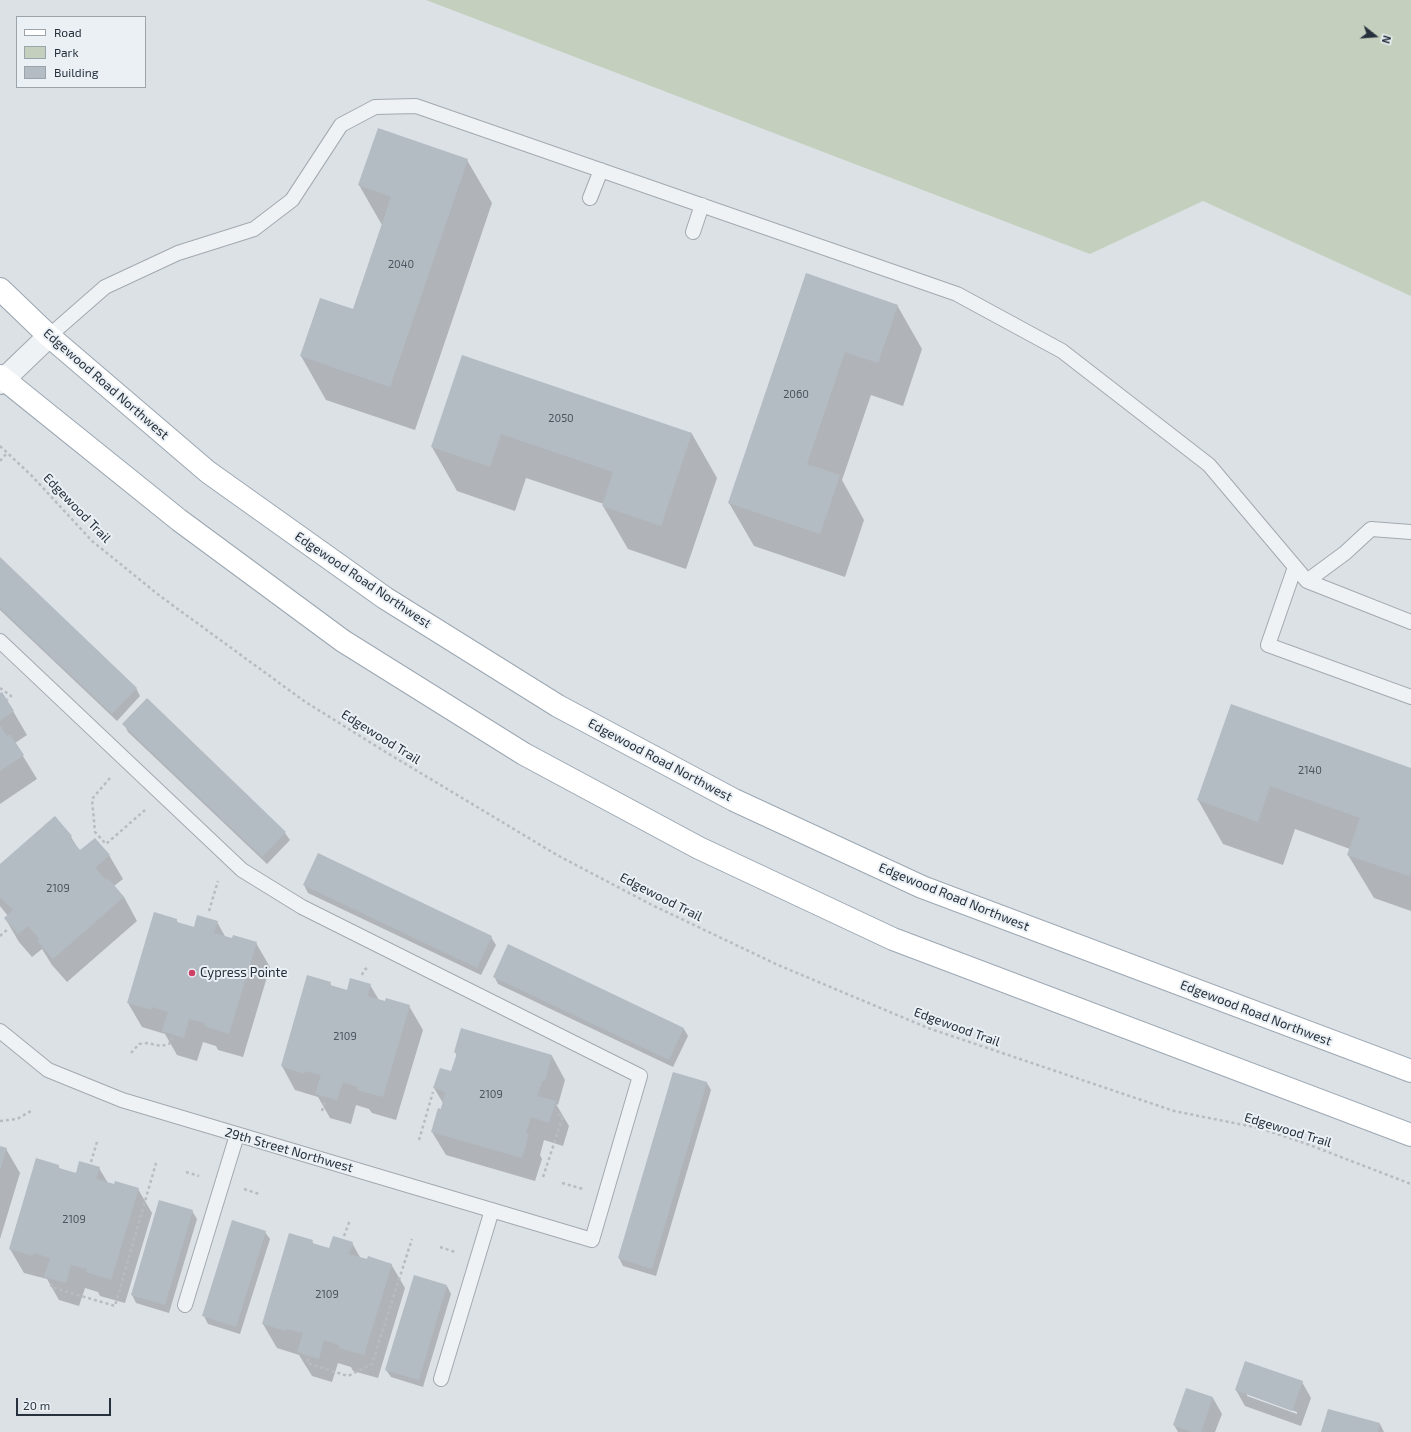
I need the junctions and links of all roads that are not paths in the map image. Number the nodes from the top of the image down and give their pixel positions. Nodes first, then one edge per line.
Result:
1 (601, 170) junction
2 (590, 198) dead end
3 (702, 205) junction
4 (693, 232) dead end
5 (0, 289) edge
6 (49, 336) junction
7 (1, 380) edge
8 (1411, 532) edge
9 (1295, 566) junction
10 (1307, 581) junction
11 (1411, 622) edge
12 (0, 641) edge
13 (1411, 697) edge
14 (0, 1031) edge
15 (1411, 1071) edge
16 (237, 1135) junction
17 (1411, 1135) edge
18 (492, 1210) junction
19 (186, 1305) dead end
20 (441, 1379) dead end

1 - 2 lane
1 - 3 lane
1 - 6 lane
3 - 4 lane
3 - 9 lane
5 - 6 main road, Edgewood Road Northwest
6 - 7 street
6 - 15 main road, Edgewood Road Northwest
7 - 17 main road
8 - 10 lane
9 - 10 lane
9 - 13 lane
10 - 11 lane
12 - 18 lane, 29th Street Northwest
14 - 16 lane, 29th Street Northwest
16 - 18 lane, 29th Street Northwest
16 - 19 lane
18 - 20 lane

